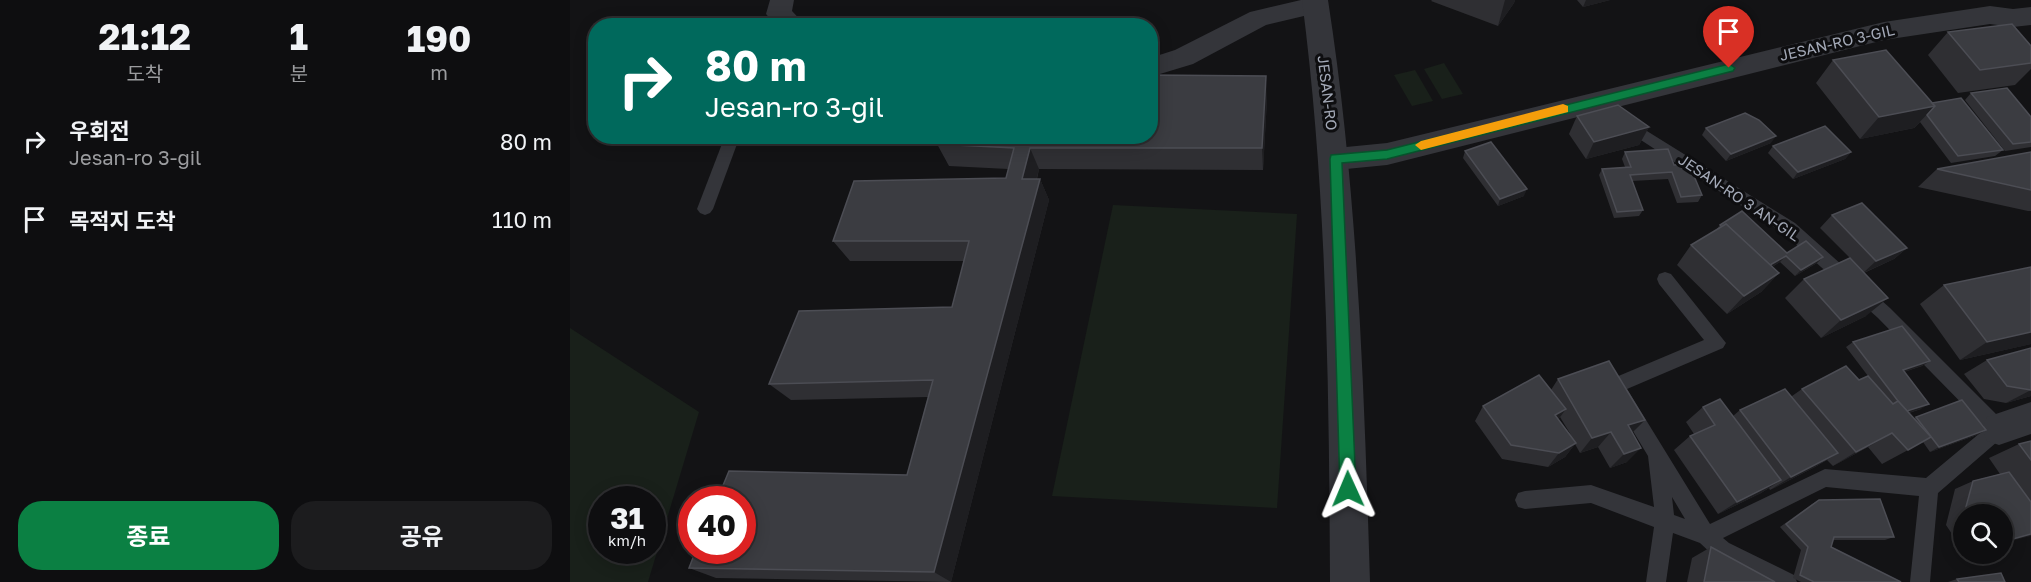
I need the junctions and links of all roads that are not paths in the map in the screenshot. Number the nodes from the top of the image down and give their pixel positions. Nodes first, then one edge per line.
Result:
1 (1316, 3) edge
2 (2025, 21) edge
3 (1158, 65) edge
4 (1593, 101) junction
5 (730, 144) edge
6 (1336, 159) junction
7 (705, 209) dead end
8 (1665, 279) dead end
9 (2031, 418) edge
10 (1999, 429) junction
11 (1657, 454) junction
12 (1929, 488) junction
13 (1525, 500) dead end
14 (1665, 520) junction
15 (1706, 536) junction
16 (1350, 582) edge
17 (1656, 582) edge
18 (1787, 582) edge
19 (1920, 582) edge

1 - 3 street
1 - 6 street, JESAN-RO
2 - 4 street, JESAN-RO 3-GIL
4 - 6 street, JESAN-RO 3-GIL
4 - 10 lane, JESAN-RO 3 AN-GIL
5 - 7 lane
6 - 16 street, JESAN-RO
8 - 11 lane
9 - 10 street
10 - 12 lane
11 - 14 lane
11 - 15 lane
12 - 15 lane
12 - 19 lane
13 - 14 lane
14 - 15 lane
14 - 17 lane
15 - 18 lane

